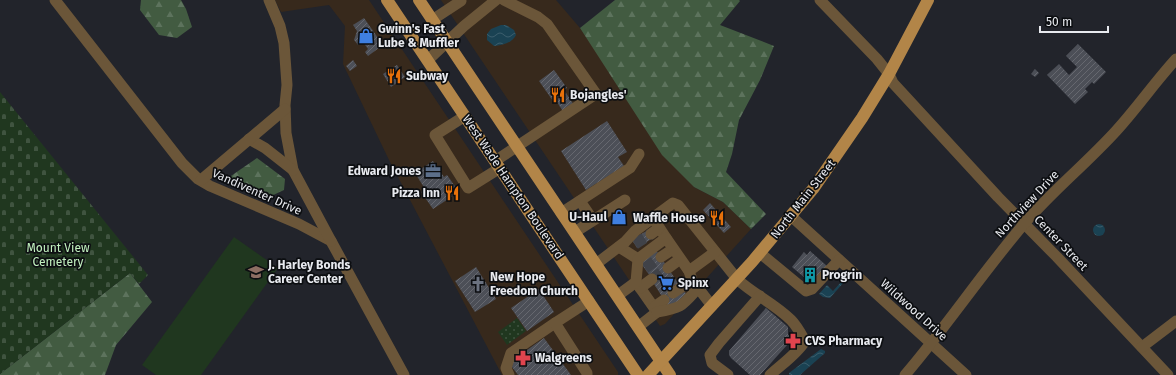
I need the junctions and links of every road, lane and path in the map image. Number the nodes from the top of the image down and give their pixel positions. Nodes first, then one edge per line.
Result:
1 (56, 0) edge
2 (269, 0) edge
3 (387, 0) edge
4 (419, 0) edge
5 (496, 0) edge
6 (504, 0) edge
7 (820, 0) edge
8 (928, 0) edge
9 (461, 1) edge
10 (432, 20) junction
11 (447, 42) junction
12 (1176, 59) edge
13 (428, 60) junction
14 (889, 74) junction
15 (285, 109) junction
16 (465, 116) junction
17 (249, 139) junction
18 (517, 147) junction
19 (639, 154) dead end
20 (497, 165) junction
21 (293, 170) junction
22 (201, 180) junction
23 (625, 200) dead end
24 (580, 201) junction
25 (561, 213) junction
26 (791, 216) junction
27 (653, 218) junction
28 (593, 220) junction
29 (1024, 223) junction
30 (575, 232) junction
31 (666, 238) junction
32 (331, 241) junction
33 (673, 249) junction
34 (630, 251) junction
35 (715, 252) junction
36 (760, 253) junction
37 (661, 257) tunnel mouth
38 (680, 259) junction
39 (839, 260) junction
40 (596, 264) junction
41 (668, 268) tunnel mouth
42 (640, 278) junction
43 (652, 279) tunnel mouth
44 (693, 279) junction
45 (737, 279) junction
46 (673, 293) dead end
47 (618, 296) junction
48 (760, 296) junction
49 (664, 300) dead end
50 (589, 301) junction
51 (712, 306) junction
52 (655, 309) junction
53 (1176, 322) edge
54 (555, 323) junction
55 (638, 327) junction
56 (932, 344) junction
57 (1142, 347) junction
58 (661, 361) junction
59 (404, 375) edge
60 (509, 375) edge
61 (587, 375) edge
62 (638, 375) edge
63 (648, 375) edge
64 (670, 375) edge
65 (728, 375) edge
66 (770, 375) edge
67 (905, 375) edge
68 (966, 375) edge
69 (1168, 375) edge

1 - 22 street, Vandiventer Drive
2 - 15 street
3 - 13 main road, West Wade Hampton Boulevard
4 - 10 main road
5 - 11 street
6 - 18 street
7 - 14 street, Center Street
8 - 14 main road, North Main Street
9 - 10 street
10 - 11 main road
11 - 13 street
11 - 18 main road
12 - 29 street, Northview Drive
13 - 16 main road, West Wade Hampton Boulevard
14 - 26 main road, North Main Street
14 - 29 street, Center Street
15 - 17 street
15 - 21 street
16 - 20 main road, West Wade Hampton Boulevard
16 - 20 street
17 - 21 street
17 - 22 street
18 - 20 street
18 - 25 main road
19 - 24 street
20 - 50 main road, West Wade Hampton Boulevard
21 - 32 street
22 - 32 street, Vandiventer Drive
23 - 28 street
24 - 25 street
24 - 28 street
25 - 30 main road
26 - 36 main road, North Main Street
26 - 39 street, Wildwood Drive
27 - 31 street
27 - 34 street
27 - 35 street
28 - 30 street
29 - 56 street, Northview Drive
29 - 57 street, Center Street
30 - 40 main road
31 - 33 street
31 - 34 street
32 - 59 street
33 - 37 street
33 - 38 street
34 - 40 street
34 - 42 street
35 - 44 street
35 - 45 street
36 - 39 street
36 - 45 main road, North Main Street
38 - 41 street
38 - 44 street
39 - 56 street, Wildwood Drive
40 - 47 main road
42 - 43 street
42 - 47 street
42 - 52 street
44 - 46 street
44 - 51 street
44 - 52 street
45 - 48 street
45 - 51 main road, North Main Street
47 - 55 main road
48 - 65 street
48 - 66 street
49 - 52 street
50 - 54 street
50 - 62 main road, West Wade Hampton Boulevard
51 - 58 main road, North Main Street
52 - 55 street
53 - 57 street
54 - 60 street
54 - 61 street
55 - 58 main road
56 - 67 street, Northview Drive
56 - 68 street, Wildwood Drive
57 - 69 street, Center Street
58 - 63 main road, North Main Street
58 - 64 main road

